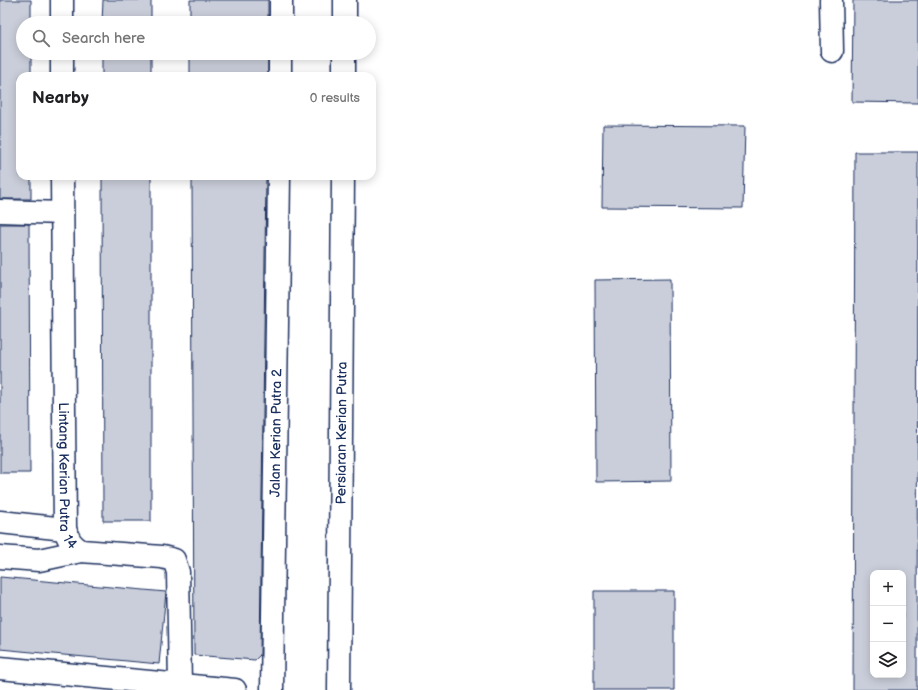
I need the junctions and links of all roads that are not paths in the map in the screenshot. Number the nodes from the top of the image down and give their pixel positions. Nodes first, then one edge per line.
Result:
1 (62, 0) edge
2 (281, 0) edge
3 (345, 0) edge
4 (831, 0) edge
5 (62, 16) edge
6 (281, 16) edge
7 (344, 16) edge
8 (832, 51) dead end
9 (62, 60) edge
10 (280, 60) edge
11 (344, 60) edge
12 (62, 72) edge
13 (280, 72) edge
14 (344, 72) edge
15 (62, 180) edge
16 (278, 180) edge
17 (343, 180) edge
18 (0, 211) edge
19 (62, 213) junction
20 (0, 522) edge
21 (65, 528) junction
22 (81, 551) junction
23 (0, 557) edge
24 (0, 668) edge
25 (180, 685) junction
26 (235, 690) edge
27 (272, 690) edge
28 (339, 690) edge

1 - 5 street
2 - 6 street
3 - 7 street
4 - 8 street
9 - 12 street
10 - 13 street
11 - 14 street
15 - 19 street, Lintang Kerian Putra 14
16 - 27 street, Jalan Kerian Putra 2
17 - 28 street, Persiaran Kerian Putra
18 - 19 street
19 - 21 street, Lintang Kerian Putra 14
20 - 21 street
21 - 22 street, Lintang Kerian Putra 14
22 - 23 street
22 - 25 street, Lintang Kerian Putra 14
24 - 25 street
25 - 26 street

